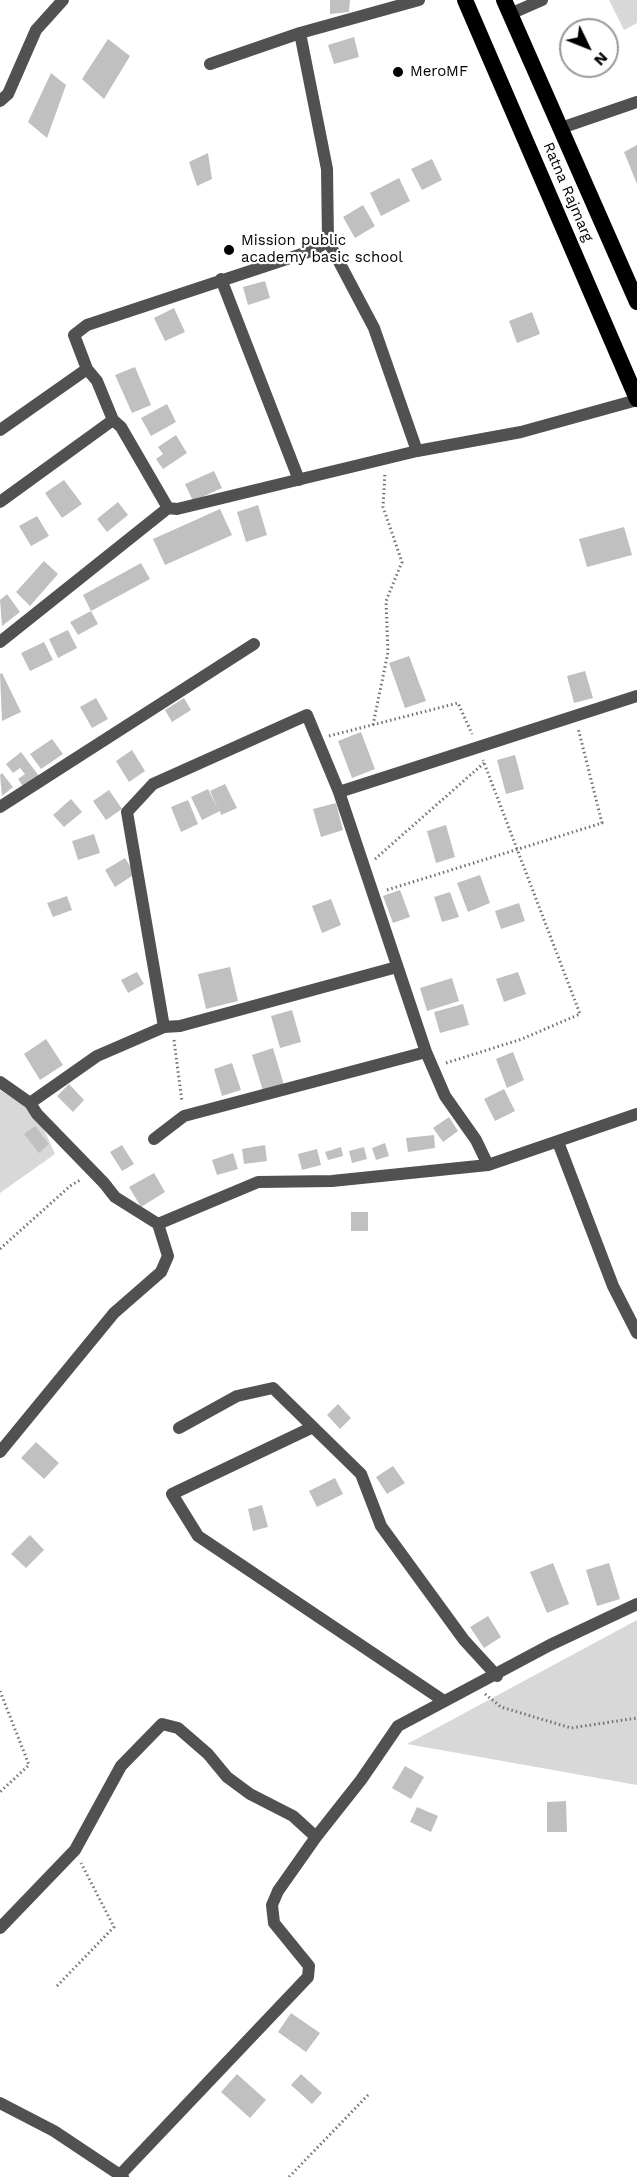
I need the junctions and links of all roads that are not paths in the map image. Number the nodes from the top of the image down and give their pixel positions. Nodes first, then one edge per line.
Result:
1 (63, 0) edge
2 (419, 0) edge
3 (465, 0) edge
4 (542, 0) edge
5 (507, 7) edge
6 (300, 33) junction
7 (210, 64) dead end
8 (0, 101) edge
9 (637, 102) edge
10 (561, 128) junction
11 (328, 241) junction
12 (221, 279) junction
13 (637, 303) edge
14 (87, 369) junction
15 (637, 399) edge
16 (113, 420) junction
17 (0, 430) edge
18 (417, 451) junction
19 (299, 480) junction
20 (0, 502) edge
21 (168, 508) junction
22 (0, 642) edge
23 (254, 644) dead end
24 (637, 696) edge
25 (339, 792) junction
26 (0, 807) edge
27 (398, 966) junction
28 (168, 1027) junction
29 (426, 1052) junction
30 (0, 1082) edge
31 (30, 1103) junction
32 (637, 1114) edge
33 (154, 1139) dead end
34 (558, 1142) junction
35 (488, 1165) junction
36 (158, 1224) junction
37 (637, 1333) edge
38 (313, 1427) junction
39 (179, 1428) dead end
40 (0, 1452) edge
41 (637, 1604) edge
42 (497, 1676) junction
43 (444, 1701) junction
44 (316, 1837) junction
45 (0, 1928) edge
46 (0, 2103) edge
47 (121, 2176) edge

1 - 8 street
2 - 6 street
3 - 15 highway, Ratna Rajmarg
4 - 5 street
5 - 10 highway, Ratna Rajmarg
6 - 7 street
6 - 11 street
9 - 10 street
10 - 13 highway, Ratna Rajmarg
11 - 12 street
11 - 18 street
12 - 14 street
12 - 19 street
14 - 16 street
14 - 17 street
15 - 18 street
16 - 20 street
16 - 21 street
18 - 19 street
19 - 21 street
21 - 22 street
23 - 26 street
24 - 25 street
25 - 27 street
25 - 28 street
27 - 28 street
27 - 29 street
28 - 31 street
29 - 33 street
29 - 35 street
30 - 31 street
31 - 36 street
32 - 34 street
34 - 35 street
34 - 37 street
35 - 36 street
36 - 40 street
38 - 39 street
38 - 42 street
38 - 43 street
41 - 42 street
42 - 43 street
43 - 44 street
44 - 45 street
44 - 47 street
46 - 47 street

